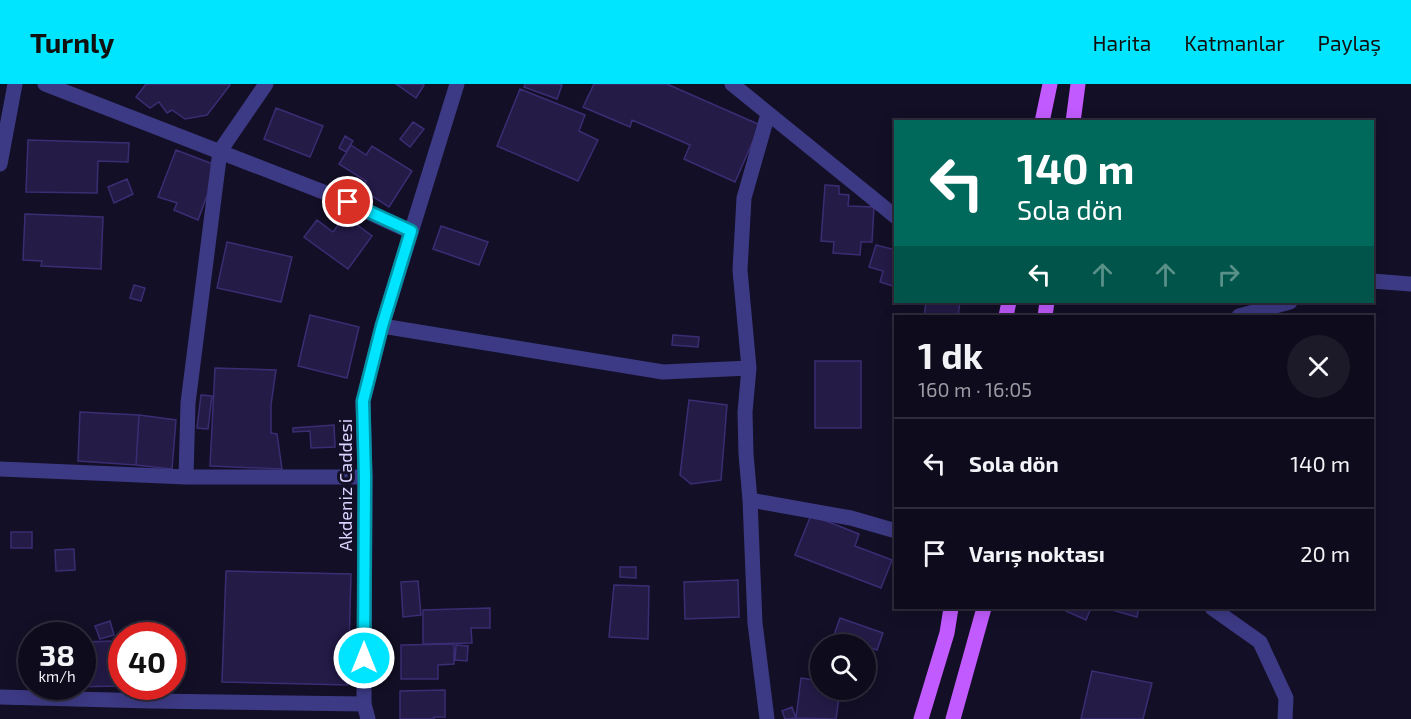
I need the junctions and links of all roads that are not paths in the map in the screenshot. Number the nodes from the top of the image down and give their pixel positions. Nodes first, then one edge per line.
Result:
1 (15, 84) edge
2 (45, 84) edge
3 (266, 84) edge
4 (457, 84) edge
5 (732, 84) edge
6 (1050, 84) edge
7 (1078, 84) edge
8 (768, 114) junction
9 (1042, 120) edge
10 (1073, 120) edge
11 (220, 151) junction
12 (0, 164) edge
13 (894, 215) edge
14 (411, 231) junction
15 (1374, 281) edge
16 (1411, 284) edge
17 (1286, 303) edge
18 (1243, 315) edge
19 (382, 326) junction
20 (749, 368) junction
21 (0, 469) edge
22 (186, 477) junction
23 (365, 477) junction
24 (750, 500) junction
25 (894, 530) edge
26 (951, 609) edge
27 (984, 609) edge
28 (1213, 609) edge
29 (0, 697) edge
30 (364, 704) junction
31 (368, 719) edge
32 (767, 719) edge
33 (921, 719) edge
34 (953, 719) edge
35 (1285, 719) edge

1 - 12 street
2 - 11 street
3 - 11 street
4 - 14 street, Akdeniz Caddesi
5 - 8 street
6 - 9 main road
7 - 10 main road
8 - 13 street
8 - 20 street
11 - 14 street
11 - 22 street
14 - 19 street, Akdeniz Caddesi
15 - 16 street
17 - 18 street
19 - 20 street
19 - 23 street, Akdeniz Caddesi
20 - 24 street
21 - 22 street
22 - 23 street
23 - 30 street, Akdeniz Caddesi
24 - 25 street
24 - 32 street
26 - 33 main road
27 - 34 main road
28 - 35 street
29 - 30 street
30 - 31 street, Akdeniz Caddesi

